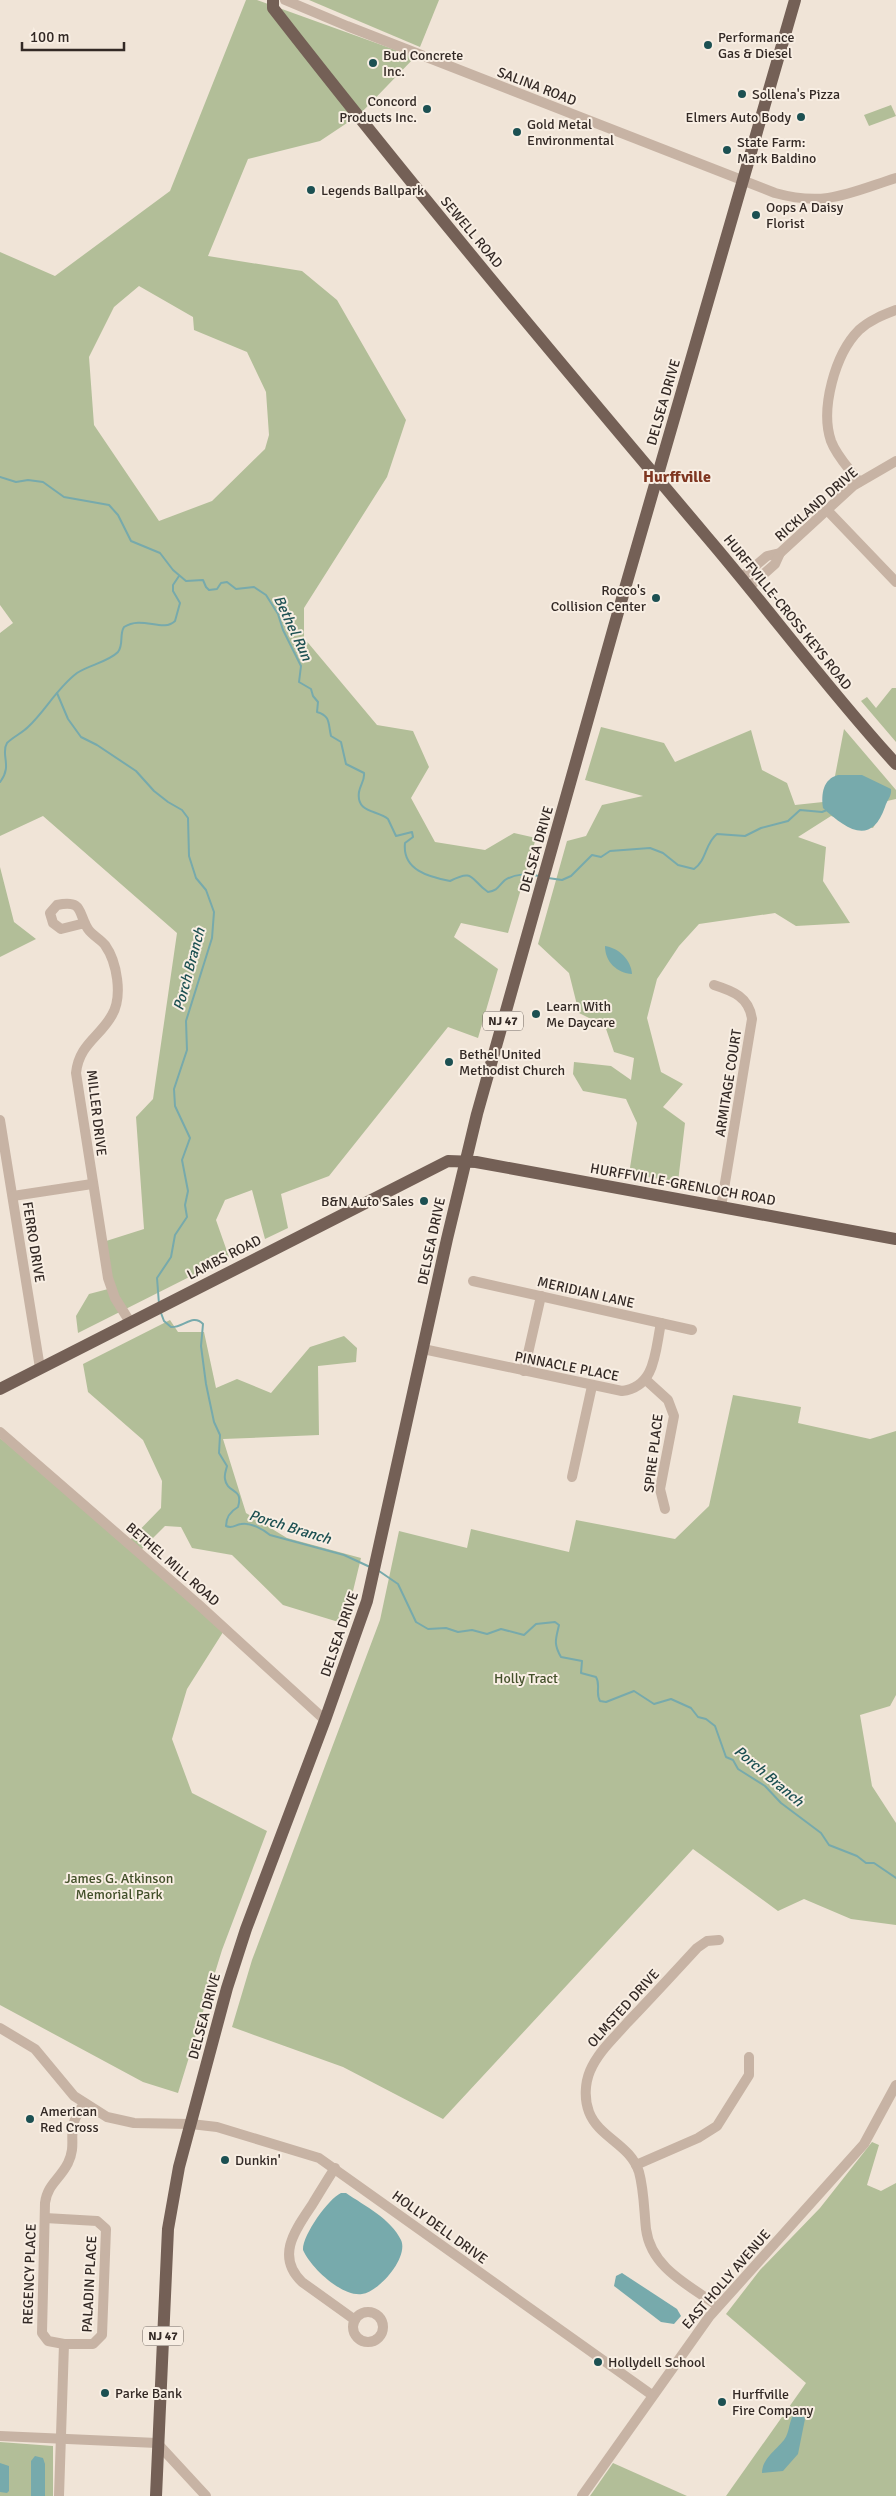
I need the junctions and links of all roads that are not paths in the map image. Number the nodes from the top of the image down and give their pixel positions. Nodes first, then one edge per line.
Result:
1 (273, 0) edge
2 (286, 0) edge
3 (795, 0) edge
4 (896, 178) edge
5 (742, 182) junction
6 (896, 310) edge
7 (896, 461) edge
8 (656, 478) junction
9 (859, 482) junction
10 (827, 510) junction
11 (745, 582) junction
12 (896, 582) edge
13 (896, 764) edge
14 (85, 922) dead end
15 (714, 985) dead end
16 (0, 1120) edge
17 (465, 1160) junction
18 (92, 1184) junction
19 (13, 1196) junction
20 (721, 1207) junction
21 (896, 1239) edge
22 (473, 1281) dead end
23 (540, 1296) junction
24 (130, 1322) junction
25 (661, 1323) junction
26 (692, 1330) dead end
27 (423, 1349) junction
28 (40, 1368) junction
29 (524, 1371) junction
30 (646, 1380) junction
31 (592, 1386) junction
32 (0, 1389) edge
33 (0, 1432) edge
34 (572, 1477) dead end
35 (665, 1509) dead end
36 (325, 1720) junction
37 (719, 1940) dead end
38 (0, 2028) edge
39 (749, 2057) dead end
40 (896, 2086) edge
41 (84, 2104) junction
42 (191, 2124) junction
43 (636, 2165) junction
44 (335, 2168) junction
45 (44, 2218) junction
46 (718, 2306) junction
47 (355, 2320) dead end
48 (64, 2344) junction
49 (652, 2395) junction
50 (0, 2436) edge
51 (61, 2438) junction
52 (158, 2443) junction
53 (59, 2496) edge
54 (156, 2496) edge
55 (206, 2496) edge
56 (582, 2496) edge

1 - 8 main road, SEWELL ROAD
2 - 5 street, SALINA ROAD
3 - 5 main road, DELSEA DRIVE / NJ 47
4 - 5 street, SALINA ROAD
5 - 8 main road, DELSEA DRIVE / NJ 47
6 - 9 street
7 - 9 street, RICKLAND DRIVE
8 - 11 main road, HURFFVILLE-CROSS KEYS ROAD
8 - 17 main road, DELSEA DRIVE / NJ 47
9 - 10 street, RICKLAND DRIVE
10 - 11 street, RICKLAND DRIVE
10 - 12 street
11 - 13 main road, HURFFVILLE-CROSS KEYS ROAD
14 - 18 street, MILLER DRIVE
15 - 20 street, ARMITAGE COURT
16 - 19 street, FERRO DRIVE
17 - 20 main road, HURFFVILLE-GRENLOCH ROAD
17 - 24 main road, LAMBS ROAD
17 - 27 main road, DELSEA DRIVE / NJ 47
18 - 19 street
18 - 24 street, MILLER DRIVE
19 - 28 street, FERRO DRIVE
20 - 21 main road, HURFFVILLE-GRENLOCH ROAD
22 - 23 street, MERIDIAN LANE
23 - 25 street, MERIDIAN LANE
23 - 29 street
24 - 28 main road, LAMBS ROAD
25 - 26 street, MERIDIAN LANE
25 - 30 street
27 - 29 street, PINNACLE PLACE
27 - 36 main road, DELSEA DRIVE / NJ 47
28 - 32 main road, LAMBS ROAD
29 - 31 street, PINNACLE PLACE
30 - 31 street, PINNACLE PLACE
30 - 35 street, SPIRE PLACE
31 - 34 street
33 - 36 street, BETHEL MILL ROAD
36 - 42 main road, DELSEA DRIVE / NJ 47
37 - 43 street, OLMSTED DRIVE
38 - 41 street, HOLLY DELL DRIVE
39 - 43 street
40 - 46 street, EAST HOLLY AVENUE
41 - 42 street, HOLLY DELL DRIVE
41 - 45 street, REGENCY PLACE
42 - 44 street, HOLLY DELL DRIVE
42 - 52 main road, DELSEA DRIVE / NJ 47
43 - 46 street, OLMSTED DRIVE
44 - 47 street
44 - 49 street, HOLLY DELL DRIVE
45 - 48 street, REGENCY PLACE
45 - 48 street, PALADIN PLACE
46 - 49 street, EAST HOLLY AVENUE
48 - 51 street
49 - 56 street, EAST HOLLY AVENUE
50 - 51 street
51 - 52 street
51 - 53 street
52 - 54 main road, DELSEA DRIVE / NJ 47
52 - 55 street

